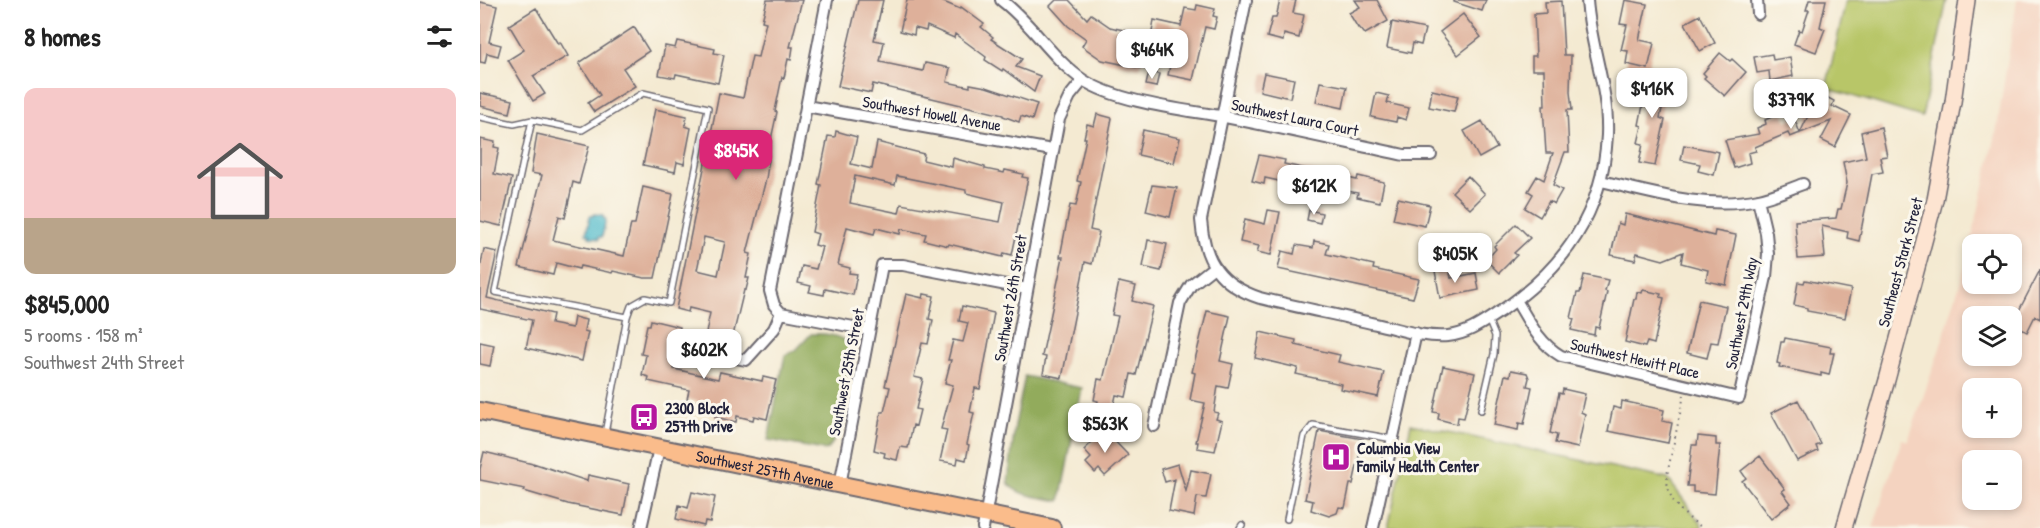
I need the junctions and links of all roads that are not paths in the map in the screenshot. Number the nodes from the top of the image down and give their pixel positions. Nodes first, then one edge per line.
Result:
1 (827, 0) edge
2 (1001, 0) edge
3 (1246, 0) edge
4 (1587, 0) edge
5 (1757, 0) edge
6 (1967, 0) edge
7 (1758, 14) dead end
8 (1083, 80) junction
9 (806, 105) junction
10 (480, 117) edge
11 (1223, 117) junction
12 (532, 120) junction
13 (1052, 150) junction
14 (1431, 155) dead end
15 (1601, 181) junction
16 (1803, 184) dead end
17 (1758, 199) junction
18 (1214, 267) junction
19 (1027, 289) junction
20 (1516, 300) junction
21 (781, 313) junction
22 (627, 317) junction
23 (1488, 319) junction
24 (869, 330) junction
25 (1416, 333) junction
26 (710, 353) dead end
27 (1739, 398) joint
28 (1481, 410) dead end
29 (480, 411) edge
30 (1154, 426) dead end
31 (604, 436) junction
32 (1393, 439) junction
33 (659, 448) junction
34 (840, 485) junction
35 (1287, 519) dead end
36 (984, 521) edge
37 (641, 528) edge
38 (1052, 528) edge
39 (1373, 528) edge
40 (1844, 528) edge

1 - 9 street
2 - 8 street, Southwest Laura Court
3 - 11 street
4 - 15 street
5 - 7 street
6 - 40 main road, Southeast Stark Street
8 - 11 street, Southwest Laura Court
8 - 13 street, Southwest 26th Street
9 - 13 street, Southwest Howell Avenue
9 - 21 street
10 - 12 lane
11 - 14 street, Southwest Laura Court
11 - 18 street
12 - 22 lane
12 - 22 lane
13 - 19 street, Southwest 26th Street
15 - 17 street
15 - 20 street
16 - 17 street
17 - 27 street, Southwest 29th Way
18 - 25 street
18 - 30 street
19 - 24 street, Southwest 25th Street
19 - 36 street, Southwest 26th Street
20 - 23 street
20 - 27 street, Southwest Hewitt Place
21 - 24 street
21 - 26 street
22 - 31 lane
23 - 25 street
23 - 28 lane
24 - 34 street, Southwest 25th Street
25 - 32 street
29 - 31 main road, Southwest 257th Avenue
31 - 33 main road, Southwest 257th Avenue
32 - 35 lane
32 - 39 street
33 - 34 main road, Southwest 257th Avenue
33 - 37 street
34 - 36 main road, Southwest 257th Avenue
36 - 38 main road, Southwest 257th Avenue

